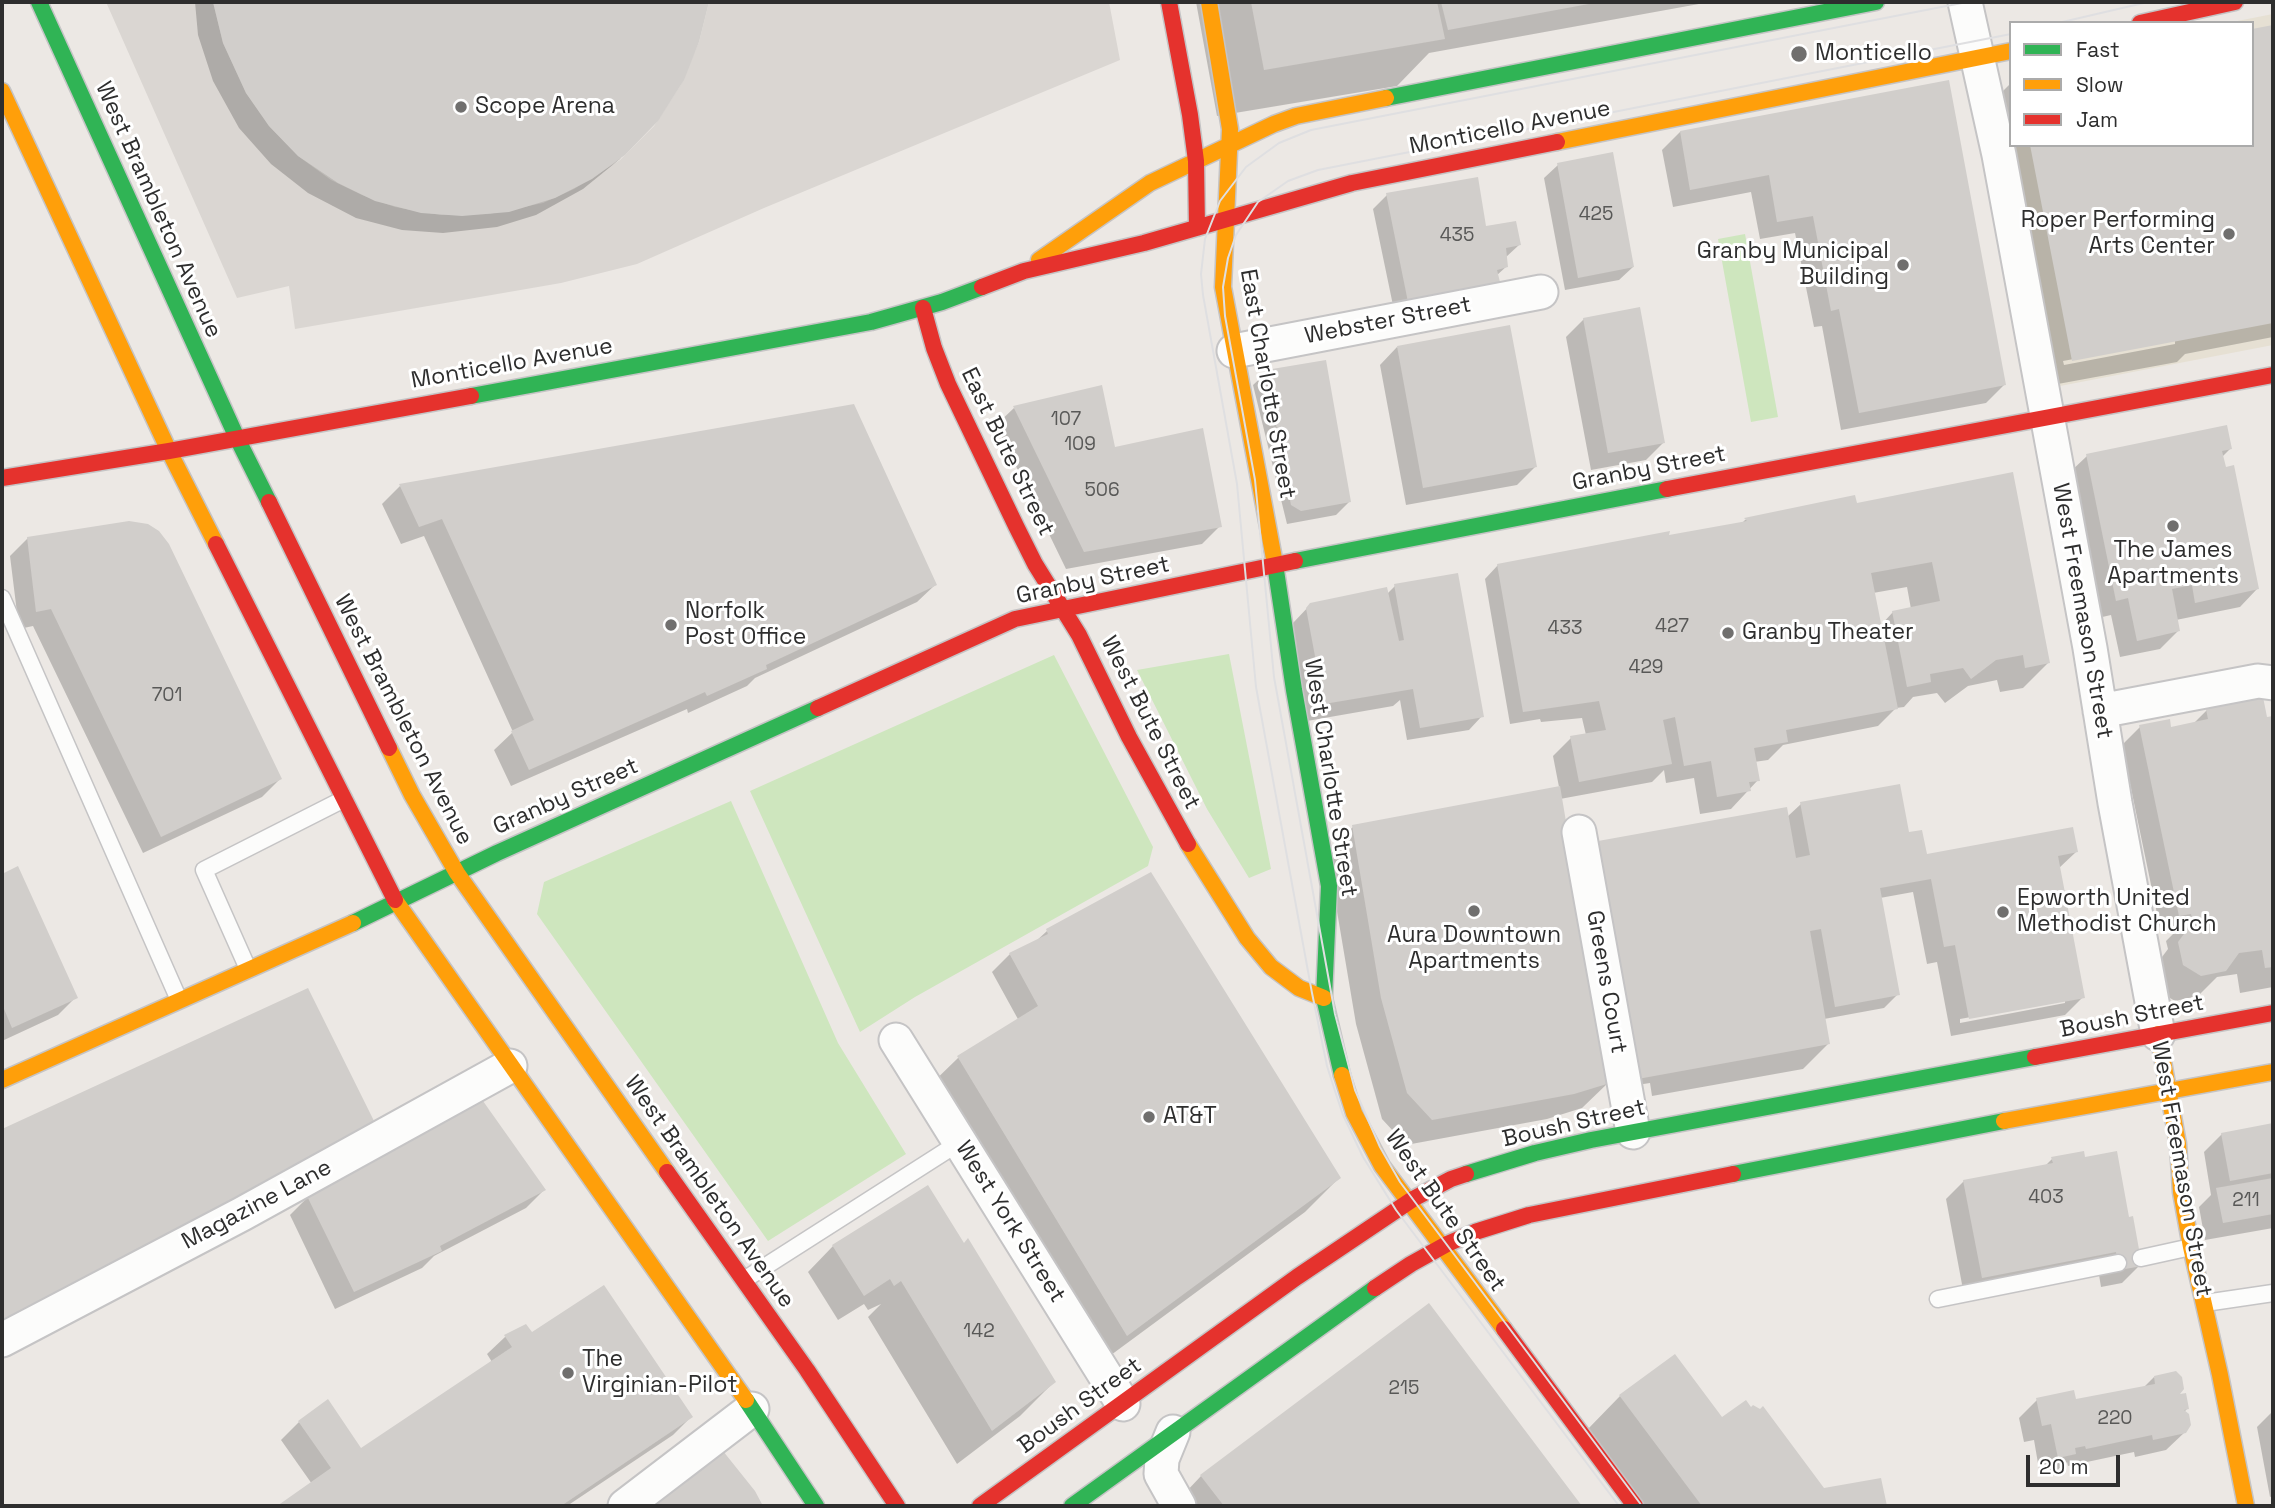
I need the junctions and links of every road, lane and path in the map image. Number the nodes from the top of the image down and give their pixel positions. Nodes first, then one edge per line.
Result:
1 (39, 2) edge
2 (1169, 2) edge
3 (1209, 2) edge
4 (1876, 2) edge
5 (1965, 2) edge
6 (2235, 2) edge
7 (2149, 21) edge
8 (2009, 51) edge
9 (1977, 58) junction
10 (2, 91) edge
11 (1230, 145) junction
12 (1196, 161) junction
13 (1225, 220) junction
14 (1196, 228) junction
15 (1024, 271) junction
16 (1541, 292) dead end
17 (923, 308) junction
18 (1234, 351) junction
19 (2273, 374) edge
20 (2047, 418) junction
21 (237, 438) junction
22 (169, 451) junction
23 (2, 478) edge
24 (1276, 566) junction
25 (2, 598) edge
26 (1063, 609) junction
27 (2273, 683) edge
28 (2100, 711) junction
29 (344, 799) junction
30 (1579, 832) dead end
31 (457, 873) junction
32 (397, 902) junction
33 (248, 969) junction
34 (1324, 998) junction
35 (179, 1000) junction
36 (2273, 1013) edge
37 (2158, 1034) junction
38 (897, 1040) dead end
39 (510, 1066) junction
40 (2273, 1072) edge
41 (2, 1080) edge
42 (2169, 1092) junction
43 (1633, 1132) junction
44 (960, 1142) junction
45 (1409, 1202) junction
46 (1442, 1247) junction
47 (2191, 1247) junction
48 (2141, 1258) dead end
49 (2118, 1263) dead end
50 (744, 1280) junction
51 (2273, 1293) edge
52 (1938, 1300) dead end
53 (2205, 1303) junction
54 (2, 1340) edge
55 (1123, 1404) junction
56 (752, 1409) junction
57 (1174, 1432) junction
58 (625, 1506) edge
59 (816, 1506) edge
60 (897, 1506) edge
61 (980, 1506) edge
62 (1072, 1506) edge
63 (1179, 1506) edge
64 (1635, 1506) edge
65 (2246, 1506) edge

1 - 21 main road, West Brambleton Avenue
2 - 12 main road
3 - 11 main road, East Charlotte Street
4 - 11 main road, Monticello Avenue
5 - 9 street, West Freemason Street
6 - 7 main road
8 - 9 main road, Monticello Avenue
9 - 13 main road, Monticello Avenue
9 - 20 street, West Freemason Street
10 - 22 main road
11 - 12 main road, Monticello Avenue
11 - 13 main road, East Charlotte Street
12 - 14 main road
12 - 15 main road, Monticello Avenue
13 - 14 main road, Monticello Avenue
13 - 18 main road, East Charlotte Street
14 - 15 main road, Monticello Avenue
15 - 17 main road, Monticello Avenue
16 - 18 street, Webster Street
17 - 21 main road, Monticello Avenue
17 - 26 main road, East Bute Street
18 - 24 main road, East Charlotte Street
19 - 20 main road, Granby Street
20 - 24 main road, Granby Street
20 - 28 street, West Freemason Street
21 - 22 main road, Monticello Avenue
21 - 31 main road, West Brambleton Avenue
22 - 23 main road, Monticello Avenue
22 - 29 main road
24 - 26 main road, Granby Street
24 - 34 main road, West Charlotte Street
25 - 35 lane
26 - 31 main road, Granby Street
26 - 34 main road, West Bute Street
27 - 28 street
28 - 37 street, West Freemason Street
29 - 32 main road
29 - 33 lane
30 - 43 street, Greens Court
31 - 32 main road, Granby Street
31 - 50 main road, West Brambleton Avenue
32 - 33 main road, Granby Street
32 - 39 main road
33 - 35 main road, Granby Street
34 - 45 main road, West Bute Street
35 - 41 main road, Granby Street
36 - 37 main road, Boush Street
37 - 42 main road, West Freemason Street
37 - 43 main road, Boush Street
38 - 44 street, West York Street
39 - 54 street, Magazine Lane
39 - 56 main road
40 - 42 main road
42 - 46 main road
42 - 47 main road, West Freemason Street
43 - 45 main road, Boush Street
44 - 50 lane
44 - 55 street, West York Street
45 - 46 main road, West Bute Street
45 - 55 main road, Boush Street
46 - 57 main road
46 - 64 main road, West Bute Street
47 - 48 lane
47 - 53 main road, West Freemason Street
49 - 52 lane
50 - 60 main road, West Brambleton Avenue
51 - 53 lane
53 - 65 main road, West Freemason Street
55 - 61 main road, Boush Street
56 - 58 street
56 - 59 main road
57 - 62 main road
57 - 63 street

